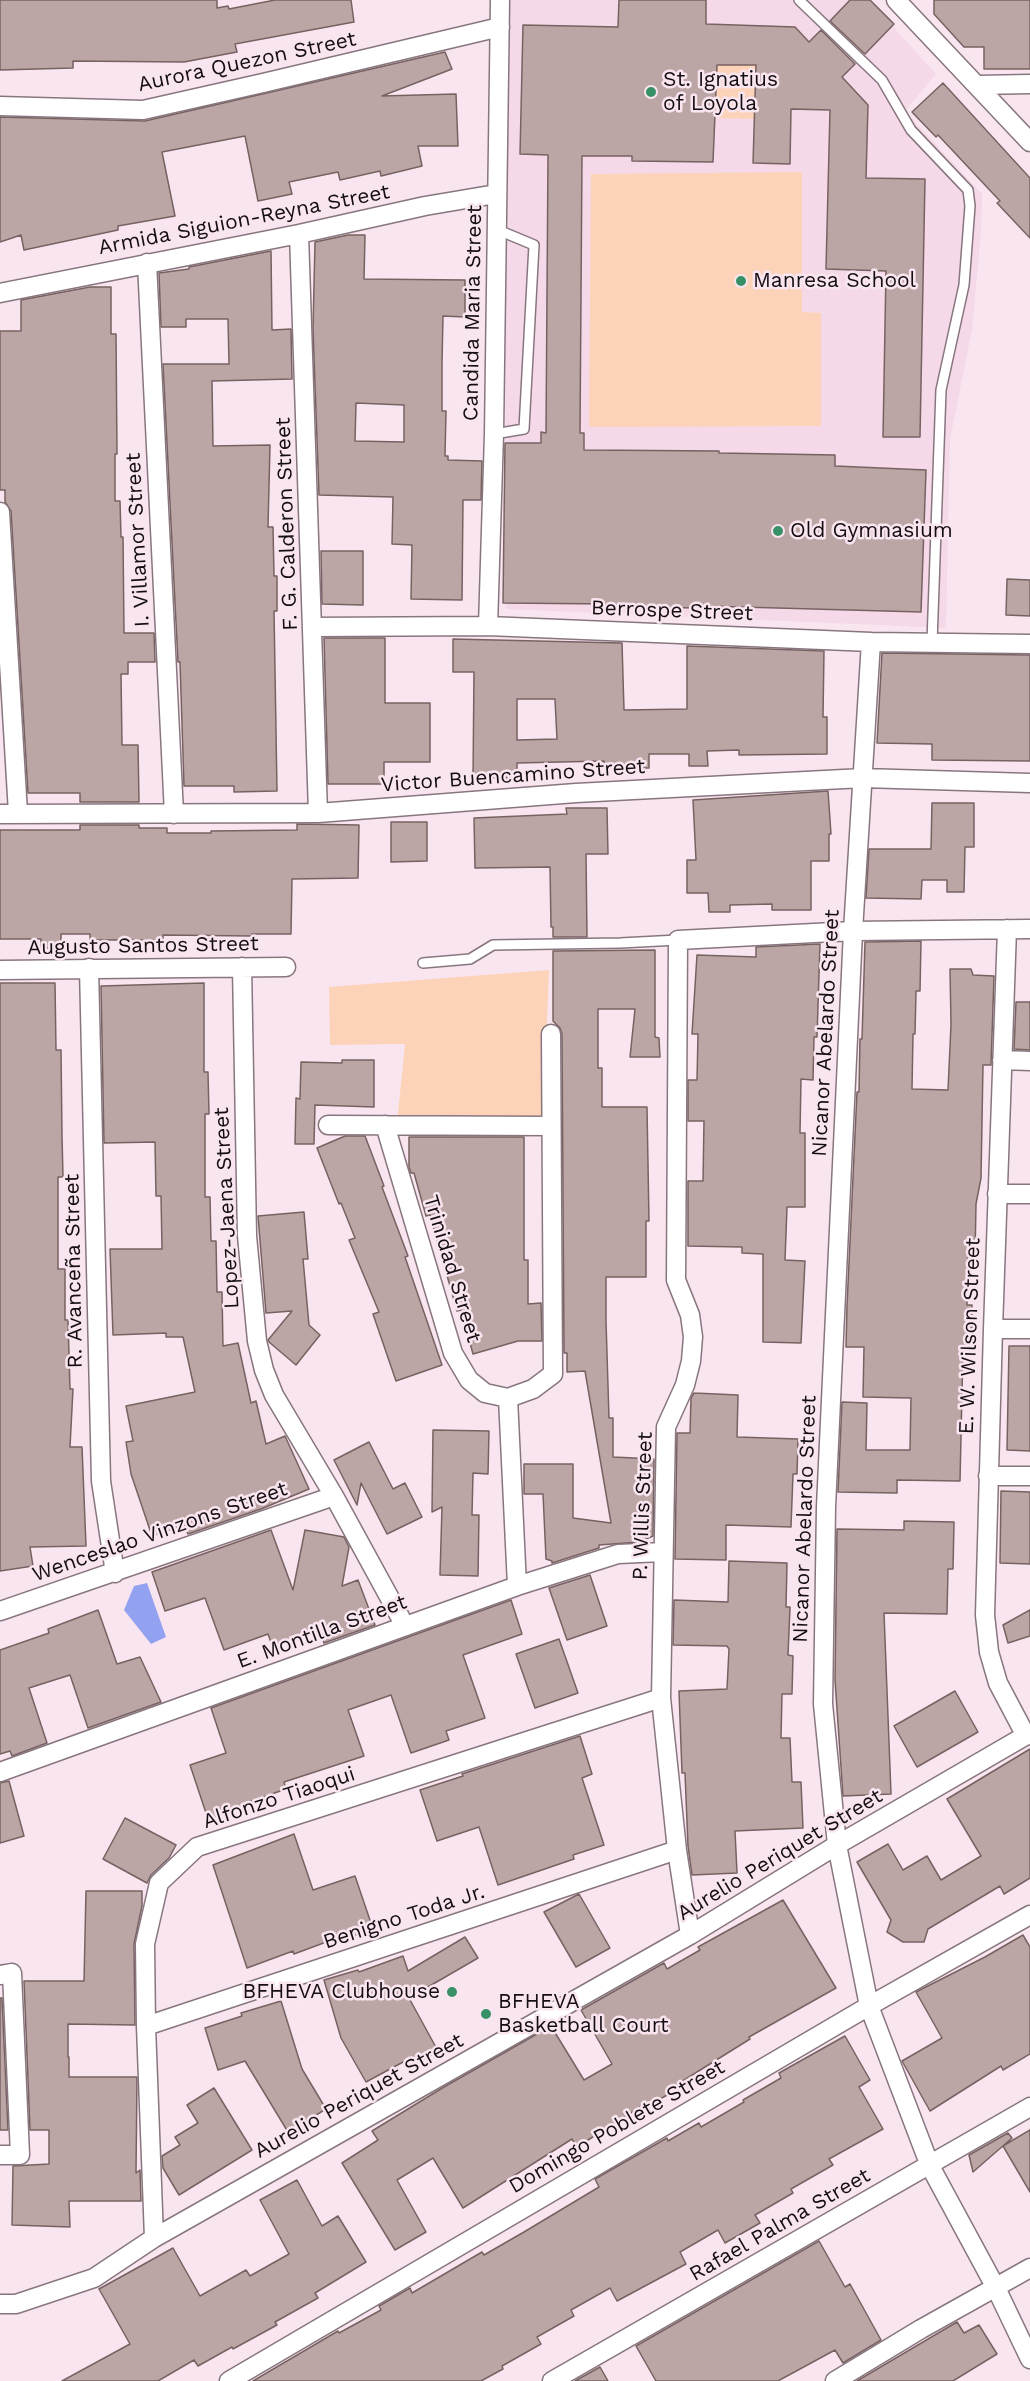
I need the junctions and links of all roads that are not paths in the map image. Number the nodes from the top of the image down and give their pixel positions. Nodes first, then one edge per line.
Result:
1 (500, 0) edge
2 (798, 0) edge
3 (896, 0) edge
4 (500, 27) junction
5 (1030, 84) edge
6 (978, 85) junction
7 (0, 106) edge
8 (1030, 142) edge
9 (496, 194) junction
10 (498, 230) junction
11 (299, 234) junction
12 (147, 263) junction
13 (0, 293) edge
14 (494, 434) junction
15 (0, 512) edge
16 (488, 626) junction
17 (313, 627) junction
18 (871, 642) junction
19 (932, 642) junction
20 (1030, 644) edge
21 (863, 778) junction
22 (1030, 783) edge
23 (318, 813) junction
24 (9, 814) edge
25 (174, 814) junction
26 (1007, 929) junction
27 (1030, 929) edge
28 (853, 931) junction
29 (678, 940) junction
30 (423, 963) dead end
31 (242, 967) junction
32 (286, 967) dead end
33 (89, 968) junction
34 (0, 970) edge
35 (551, 1034) dead end
36 (1002, 1060) junction
37 (1030, 1060) edge
38 (328, 1125) dead end
39 (385, 1125) junction
40 (551, 1126) junction
41 (997, 1194) junction
42 (1030, 1194) edge
43 (993, 1329) junction
44 (1030, 1329) edge
45 (508, 1398) junction
46 (988, 1476) junction
47 (1030, 1476) edge
48 (334, 1496) junction
49 (663, 1552) junction
50 (114, 1573) junction
51 (517, 1586) junction
52 (0, 1611) edge
53 (405, 1626) junction
54 (661, 1698) junction
55 (1028, 1735) edge
56 (0, 1772) edge
57 (837, 1845) junction
58 (677, 1851) junction
59 (1030, 1915) edge
60 (690, 1935) junction
61 (0, 1975) edge
62 (869, 2006) junction
63 (146, 2026) junction
64 (1030, 2107) edge
65 (0, 2155) edge
66 (930, 2166) junction
67 (154, 2238) junction
68 (1030, 2268) edge
69 (996, 2288) junction
70 (8, 2304) edge
71 (1030, 2359) edge
72 (229, 2381) edge
73 (552, 2381) edge
74 (836, 2381) edge

1 - 4 street, Candida Maria Street
2 - 19 lane
3 - 6 street
4 - 7 street, Aurora Quezon Street
4 - 9 street, Candida Maria Street
5 - 6 street
6 - 8 street
9 - 10 street, Candida Maria Street
9 - 11 street, Armida Siguion-Reyna Street
10 - 14 street, Candida Maria Street
10 - 14 lane
11 - 12 street, Armida Siguion-Reyna Street
11 - 17 street, F. G. Calderon Street
12 - 13 street, Armida Siguion-Reyna Street
12 - 25 street, I. Villamor Street
14 - 16 street, Candida Maria Street
15 - 24 street
16 - 17 street, Berrospe Street
16 - 18 street, Berrospe Street
17 - 23 street, F. G. Calderon Street
18 - 19 street, Berrospe Street
18 - 21 street, Nicanor Abelardo Street
19 - 20 street, Berrospe Street
21 - 22 street, Victor Buencamino Street
21 - 23 street, Victor Buencamino Street
21 - 28 street, Nicanor Abelardo Street
23 - 25 street, Victor Buencamino Street
24 - 25 street, Victor Buencamino Street
26 - 27 street
26 - 28 street
26 - 36 street, E. W. Wilson Street
28 - 29 street
28 - 57 street, Nicanor Abelardo Street
29 - 30 lane
29 - 49 street, P. Willis Street
31 - 32 street, Augusto Santos Street
31 - 33 street, Augusto Santos Street
31 - 48 street, Lopez-Jaena Street
33 - 34 street, Augusto Santos Street
33 - 50 street, R. Avanceña Street
35 - 40 street
36 - 37 street
36 - 41 street, E. W. Wilson Street
38 - 39 street
39 - 40 street
39 - 45 street, Trinidad Street
40 - 45 street
41 - 42 street
41 - 43 street, E. W. Wilson Street
43 - 44 street
43 - 46 street, E. W. Wilson Street
45 - 51 street
46 - 47 street
46 - 55 street, E. W. Wilson Street
48 - 50 street, Wenceslao Vinzons Street
48 - 53 street, Lopez-Jaena Street
49 - 51 street, E. Montilla Street
49 - 54 street, P. Willis Street
50 - 52 street, Wenceslao Vinzons Street
51 - 53 street, E. Montilla Street
53 - 56 street, E. Montilla Street
54 - 58 street, P. Willis Street
54 - 63 street, Alfonzo Tiaoqui
55 - 57 street, Aurelio Periquet Street
57 - 60 street, Aurelio Periquet Street
57 - 62 street, Nicanor Abelardo Street
58 - 60 street, P. Willis Street
58 - 63 street, Benigno Toda Jr.
59 - 62 street, Domingo Poblete Street
60 - 67 street, Aurelio Periquet Street
61 - 65 street
62 - 66 street, Nicanor Abelardo Street
62 - 72 street, Domingo Poblete Street
63 - 67 street, Alfonzo Tiaoqui
64 - 66 street, Rafael Palma Street
66 - 69 street, Nicanor Abelardo Street
66 - 73 street, Rafael Palma Street
67 - 70 street, Aurelio Periquet Street
68 - 69 street
69 - 71 street, Nicanor Abelardo Street
69 - 74 street

